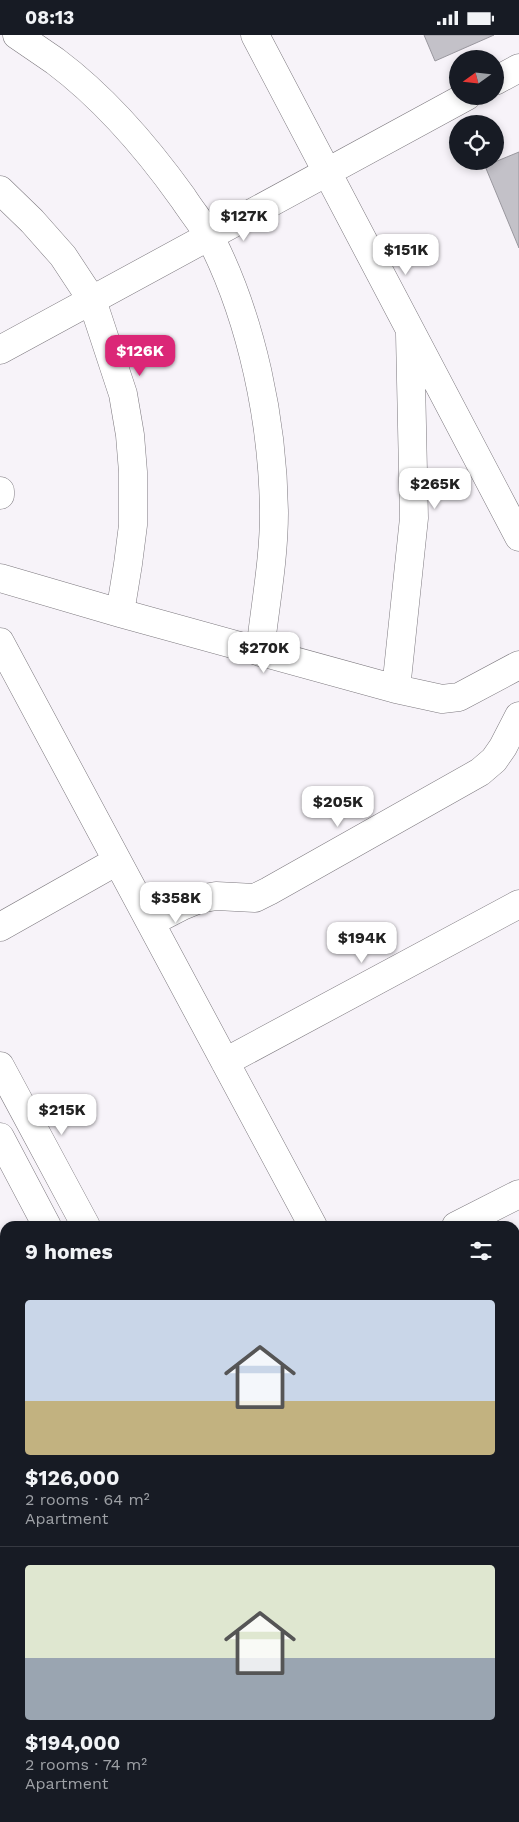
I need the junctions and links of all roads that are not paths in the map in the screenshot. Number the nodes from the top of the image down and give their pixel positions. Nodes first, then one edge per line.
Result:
1 (17, 35) edge
2 (255, 35) edge
3 (519, 68) edge
4 (504, 76) edge
5 (450, 105) edge
6 (327, 172) junction
7 (0, 190) edge
8 (210, 237) junction
9 (92, 300) junction
10 (409, 328) junction
11 (0, 350) edge
12 (0, 491) edge
13 (0, 495) edge
14 (519, 537) edge
15 (0, 578) edge
16 (120, 613) junction
17 (0, 642) edge
18 (260, 651) junction
19 (519, 665) edge
20 (396, 689) junction
21 (519, 716) edge
22 (117, 861) junction
23 (519, 904) edge
24 (151, 922) junction
25 (0, 927) edge
26 (225, 1062) junction
27 (0, 1066) edge
28 (0, 1137) edge
29 (519, 1194) edge
30 (44, 1221) edge
31 (83, 1221) edge
32 (310, 1221) edge
33 (466, 1221) edge

1 - 8 street
2 - 6 street
3 - 4 street
5 - 6 street
6 - 8 street
6 - 10 street
7 - 9 street
8 - 9 street
8 - 18 street
9 - 11 street
9 - 16 street
10 - 14 street
10 - 20 street
12 - 13 street
15 - 16 street
16 - 18 street
17 - 22 street
18 - 20 street
19 - 20 street
21 - 24 street
22 - 24 street
22 - 25 street
23 - 26 street
24 - 26 street
26 - 32 street
27 - 31 street
28 - 30 street
29 - 33 street

